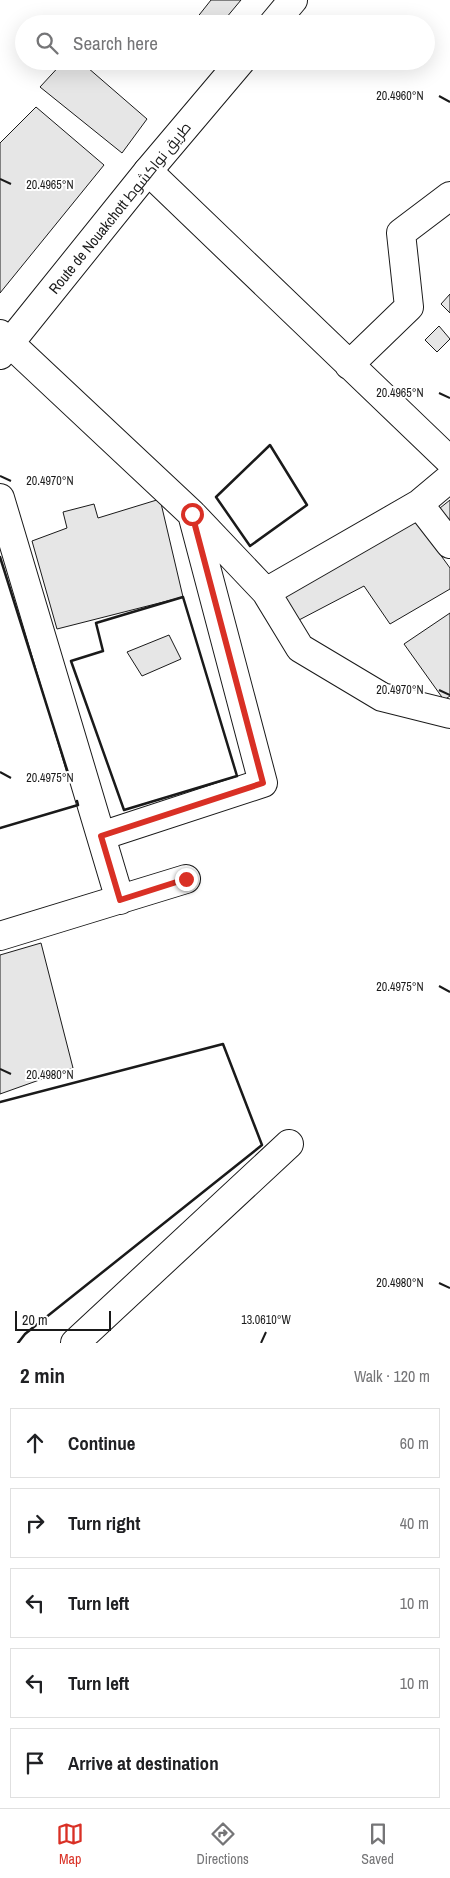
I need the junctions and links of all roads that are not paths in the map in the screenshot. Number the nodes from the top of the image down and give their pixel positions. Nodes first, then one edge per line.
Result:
1 (293, 0) edge
2 (280, 15) edge
3 (233, 70) edge
4 (148, 172) junction
5 (450, 196) edge
6 (3, 345) edge
7 (350, 365) junction
8 (450, 461) edge
9 (450, 478) edge
10 (0, 498) edge
11 (418, 504) junction
12 (192, 514) junction
13 (450, 544) edge
14 (266, 592) junction
15 (450, 714) edge
16 (101, 836) junction
17 (186, 879) dead end
18 (120, 900) junction
19 (0, 936) edge
20 (289, 1144) dead end
21 (74, 1343) edge

1 - 2 main road
3 - 4 main road, Route de Nouakchott طريق نواكشوط
4 - 6 main road, Route de Nouakchott طريق نواكشوط
4 - 7 main road
5 - 7 main road
6 - 12 main road
7 - 8 main road
9 - 11 main road
10 - 16 main road
11 - 13 main road
11 - 14 main road
12 - 14 main road
12 - 16 main road
14 - 15 main road
16 - 18 main road
17 - 18 main road
18 - 19 main road
20 - 21 main road

